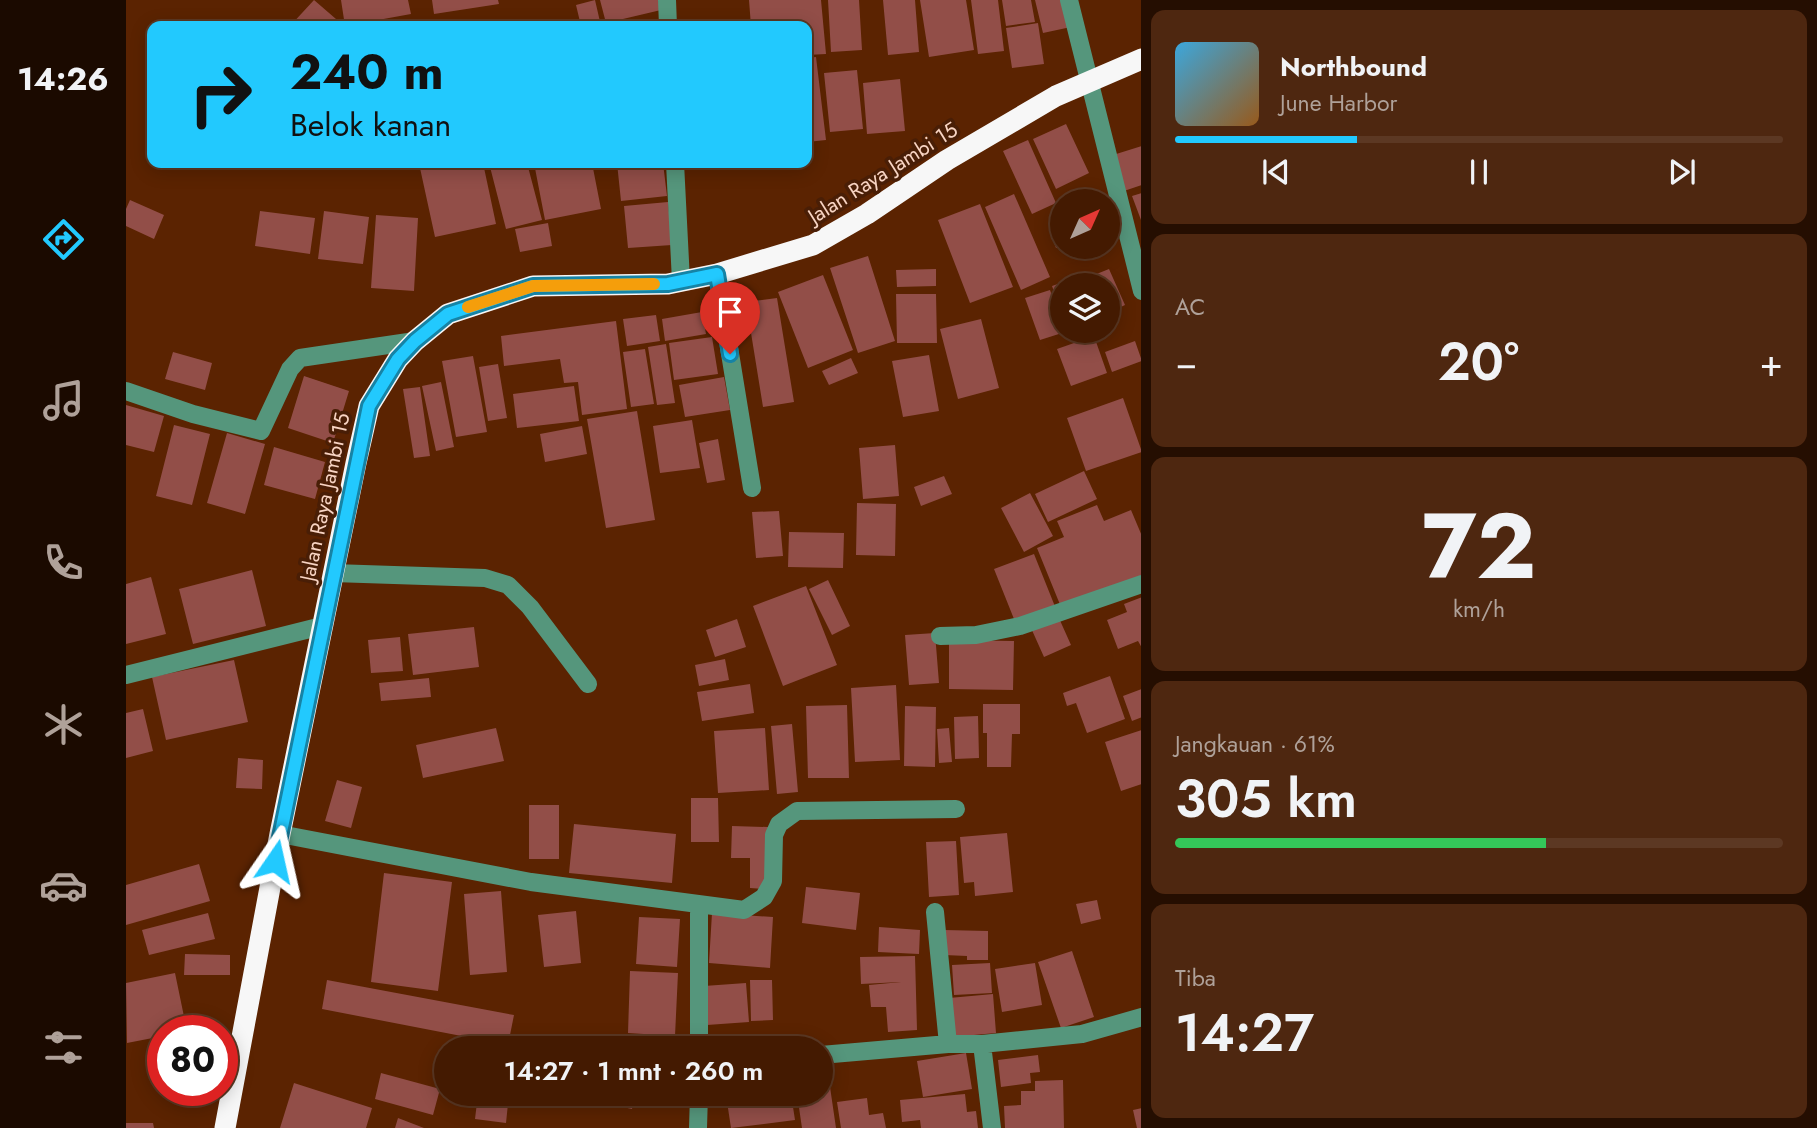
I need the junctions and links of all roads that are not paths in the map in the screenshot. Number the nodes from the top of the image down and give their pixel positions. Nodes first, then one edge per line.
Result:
1 (667, 0) edge
2 (1069, 0) edge
3 (668, 21) edge
4 (1141, 58) edge
5 (1088, 81) junction
6 (675, 168) edge
7 (717, 274) junction
8 (681, 281) junction
9 (1141, 286) edge
10 (415, 341) junction
11 (126, 391) edge
12 (752, 488) dead end
13 (333, 573) junction
14 (1141, 584) edge
15 (322, 626) junction
16 (940, 636) dead end
17 (126, 675) edge
18 (588, 684) dead end
19 (956, 809) dead end
20 (280, 834) junction
21 (699, 904) junction
22 (935, 912) dead end
23 (1141, 1017) edge
24 (699, 1036) edge
25 (948, 1044) junction
26 (982, 1044) junction
27 (833, 1054) edge
28 (699, 1106) edge
29 (225, 1128) edge
30 (698, 1128) edge
31 (992, 1128) edge

1 - 3 street
2 - 5 street
4 - 5 highway, Jalan Raya Jambi 15
5 - 7 highway, Jalan Raya Jambi 15
5 - 9 street
6 - 8 street
7 - 8 highway, Jalan Raya Jambi 15
7 - 12 street
8 - 10 highway, Jalan Raya Jambi 15
10 - 11 street
10 - 13 highway, Jalan Raya Jambi 15
13 - 15 highway, Jalan Raya Jambi 15
13 - 18 street
14 - 16 street
15 - 17 street
15 - 20 highway, Jalan Raya Jambi 15
19 - 21 street
20 - 21 street
20 - 29 highway, Jalan Raya Jambi 15
21 - 24 street
22 - 25 street
23 - 26 street
25 - 26 street
25 - 27 street
26 - 31 street
28 - 30 street

